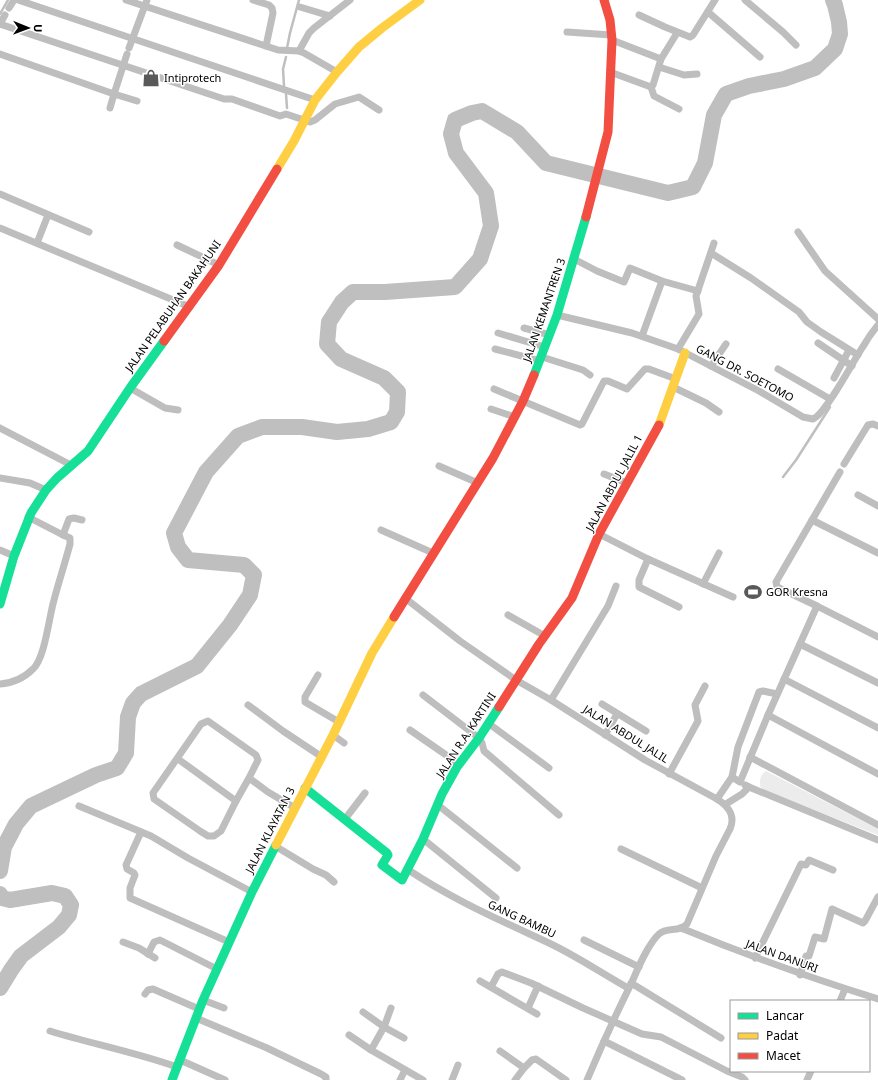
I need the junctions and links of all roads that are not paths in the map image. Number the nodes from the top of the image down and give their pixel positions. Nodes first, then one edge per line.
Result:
1 (14, 0) edge
2 (18, 0) edge
3 (126, 0) edge
4 (253, 0) edge
5 (350, 0) edge
6 (604, 0) edge
7 (715, 0) edge
8 (745, 0) edge
9 (415, 1) edge
10 (146, 3) edge
11 (300, 6) dead end
12 (708, 12) junction
13 (639, 15) dead end
14 (330, 16) junction
15 (0, 24) edge
16 (568, 32) dead end
17 (677, 33) junction
18 (612, 37) junction
19 (133, 38) junction
20 (796, 45) dead end
21 (266, 46) junction
22 (298, 51) junction
23 (0, 54) edge
24 (760, 58) dead end
25 (660, 63) junction
26 (124, 65) junction
27 (337, 72) junction
28 (610, 72) junction
29 (697, 74) dead end
30 (651, 87) junction
31 (114, 94) junction
32 (315, 100) junction
33 (137, 101) dead end
34 (110, 108) dead end
35 (679, 109) dead end
36 (379, 110) dead end
37 (304, 120) junction
38 (0, 194) edge
39 (48, 215) junction
40 (0, 228) edge
41 (89, 232) dead end
42 (798, 232) dead end
43 (37, 243) junction
44 (714, 243) dead end
45 (177, 245) dead end
46 (711, 253) junction
47 (574, 259) junction
48 (219, 265) junction
49 (662, 281) junction
50 (698, 291) junction
51 (190, 307) junction
52 (557, 315) junction
53 (878, 319) edge
54 (878, 325) edge
55 (524, 328) dead end
56 (498, 333) dead end
57 (550, 335) junction
58 (642, 336) junction
59 (818, 343) dead end
60 (726, 344) dead end
61 (545, 347) junction
62 (495, 349) dead end
63 (681, 351) junction
64 (848, 352) dead end
65 (858, 355) junction
66 (541, 359) junction
67 (844, 360) junction
68 (711, 366) junction
69 (852, 366) junction
70 (778, 369) dead end
71 (590, 375) dead end
72 (834, 378) dead end
73 (675, 383) junction
74 (130, 388) junction
75 (494, 389) dead end
76 (830, 399) junction
77 (523, 401) junction
78 (491, 409) dead end
79 (178, 410) dead end
80 (719, 412) dead end
81 (515, 417) junction
82 (878, 426) edge
83 (0, 428) edge
84 (844, 464) dead end
85 (71, 465) junction
86 (439, 466) dead end
87 (840, 472) dead end
88 (604, 474) dead end
89 (0, 478) edge
90 (478, 483) junction
91 (627, 483) junction
92 (46, 490) junction
93 (858, 495) dead end
94 (878, 506) edge
95 (28, 518) junction
96 (82, 520) dead end
97 (812, 520) junction
98 (381, 530) dead end
99 (62, 534) junction
100 (599, 534) junction
101 (0, 550) edge
102 (433, 553) junction
103 (719, 553) dead end
104 (878, 553) edge
105 (14, 556) junction
106 (648, 559) junction
107 (704, 584) junction
108 (2, 585) edge
109 (616, 586) dead end
110 (733, 597) dead end
111 (405, 598) junction
112 (0, 604) edge
113 (817, 606) junction
114 (680, 607) dead end
115 (508, 615) dead end
116 (545, 636) junction
117 (878, 637) edge
118 (800, 644) junction
119 (318, 675) dead end
120 (784, 679) junction
121 (516, 680) junction
122 (878, 683) edge
123 (0, 684) edge
124 (705, 686) dead end
125 (777, 694) junction
126 (423, 695) dead end
127 (551, 700) junction
128 (602, 704) dead end
129 (248, 705) dead end
130 (617, 714) junction
131 (768, 715) junction
132 (339, 722) junction
133 (488, 723) junction
134 (878, 728) edge
135 (410, 730) dead end
136 (646, 731) dead end
137 (333, 735) junction
138 (605, 735) junction
139 (479, 738) junction
140 (344, 743) dead end
141 (322, 757) junction
142 (750, 757) junction
143 (178, 759) junction
144 (459, 764) junction
145 (549, 768) dead end
146 (669, 774) junction
147 (878, 774) edge
148 (732, 777) junction
149 (249, 778) junction
150 (740, 782) junction
151 (749, 787) junction
152 (305, 788) junction
153 (365, 793) dead end
154 (717, 798) junction
155 (236, 800) junction
156 (726, 804) junction
157 (438, 805) junction
158 (79, 806) dead end
159 (295, 808) junction
160 (559, 815) dead end
161 (345, 819) junction
162 (878, 825) edge
163 (141, 832) junction
164 (423, 839) junction
165 (878, 840) edge
166 (280, 849) dead end
167 (621, 849) dead end
168 (517, 868) dead end
169 (408, 869) junction
170 (833, 870) dead end
171 (334, 882) dead end
172 (702, 888) junction
173 (252, 892) junction
174 (878, 897) edge
175 (496, 898) dead end
176 (681, 928) junction
177 (584, 940) dead end
178 (123, 942) dead end
179 (229, 942) junction
180 (148, 954) junction
181 (155, 958) dead end
182 (754, 958) junction
183 (639, 966) junction
184 (217, 969) junction
185 (800, 974) junction
186 (480, 981) dead end
187 (538, 986) junction
188 (630, 986) junction
189 (492, 987) junction
190 (845, 989) junction
191 (145, 994) dead end
192 (878, 999) edge
193 (203, 1000) junction
194 (840, 1000) edge
195 (224, 1008) dead end
196 (391, 1008) dead end
197 (528, 1008) junction
198 (200, 1009) junction
199 (363, 1012) dead end
200 (537, 1014) dead end
201 (196, 1018) junction
202 (612, 1020) junction
203 (384, 1027) junction
204 (50, 1031) dead end
205 (349, 1034) dead end
206 (404, 1038) dead end
207 (721, 1038) dead end
208 (604, 1041) junction
209 (371, 1050) junction
210 (500, 1051) dead end
211 (178, 1064) junction
212 (458, 1065) dead end
213 (524, 1068) junction
214 (405, 1070) junction
215 (172, 1080) edge
216 (226, 1080) edge
217 (326, 1080) edge
218 (400, 1080) edge
219 (423, 1080) edge
220 (452, 1080) edge
221 (515, 1080) edge
222 (566, 1080) edge
223 (587, 1080) edge
224 (682, 1080) edge
225 (745, 1080) edge

1 - 15 street
2 - 19 street
3 - 10 street
4 - 21 street
5 - 14 street
6 - 18 street, JALAN KEMANTREN 3
7 - 12 street
8 - 20 street
9 - 27 street, JALAN PELABUHAN BAKAHUNI
10 - 19 street
10 - 21 street
11 - 14 street
12 - 17 street
12 - 24 street
13 - 17 street
14 - 22 street
15 - 26 street
16 - 18 street
17 - 25 street
18 - 25 street
18 - 28 street, JALAN KEMANTREN 3
19 - 26 street
19 - 32 street
21 - 22 street
22 - 27 street
23 - 31 street
25 - 29 street
25 - 30 street
26 - 31 street
26 - 37 street
27 - 32 street, JALAN PELABUHAN BAKAHUNI
28 - 30 street
28 - 47 street, JALAN KEMANTREN 3
30 - 35 street
31 - 33 street
31 - 34 street
32 - 37 street, JALAN PELABUHAN BAKAHUNI
36 - 37 street
37 - 48 street, JALAN PELABUHAN BAKAHUNI
38 - 39 street
39 - 41 street
39 - 43 street
40 - 43 street
42 - 53 street
43 - 51 street
44 - 46 street
45 - 48 street
46 - 50 street
46 - 65 street
47 - 49 street
47 - 52 street, JALAN KEMANTREN 3
48 - 51 street, JALAN PELABUHAN BAKAHUNI
49 - 50 street
49 - 58 street
50 - 63 street
51 - 74 street, JALAN PELABUHAN BAKAHUNI
52 - 57 street, JALAN KEMANTREN 3
52 - 58 street, GANG DR. SOETOMO
54 - 65 street, GANG DR. SOETOMO
55 - 57 street
56 - 61 street
57 - 61 street, JALAN KEMANTREN 3
58 - 63 street, GANG DR. SOETOMO
59 - 67 street
60 - 68 street
61 - 66 street, JALAN KEMANTREN 3
62 - 66 street
63 - 68 street, GANG DR. SOETOMO
63 - 73 street, JALAN ABDUL JALIL 1
64 - 67 street
65 - 69 street, GANG DR. SOETOMO
66 - 71 street
66 - 77 street, JALAN KEMANTREN 3
67 - 69 street
67 - 72 street
68 - 76 street, GANG DR. SOETOMO
69 - 76 street, GANG DR. SOETOMO
70 - 76 street
73 - 77 street
73 - 80 street
73 - 91 street, JALAN ABDUL JALIL 1
74 - 79 street
74 - 85 street, JALAN PELABUHAN BAKAHUNI
75 - 77 street
77 - 81 street, JALAN KEMANTREN 3
78 - 81 street
81 - 90 street, JALAN KEMANTREN 3
82 - 84 street
83 - 85 street
85 - 92 street, JALAN PELABUHAN BAKAHUNI
86 - 90 street
87 - 97 street
88 - 91 street
89 - 92 street
90 - 102 street, JALAN KEMANTREN 3
91 - 100 street, JALAN ABDUL JALIL 1
92 - 95 street, JALAN PELABUHAN BAKAHUNI
93 - 94 street
95 - 99 street
95 - 105 street, JALAN PELABUHAN BAKAHUNI
96 - 99 street
97 - 104 street
97 - 113 street
98 - 102 street
99 - 123 street
100 - 106 street
100 - 116 street, JALAN ABDUL JALIL 1
101 - 105 street
102 - 111 street, JALAN KEMANTREN 3
103 - 107 street
105 - 108 street, JALAN PELABUHAN BAKAHUNI
106 - 107 street
106 - 114 street
107 - 110 street
108 - 112 street, JALAN PELABUHAN BAKAHUNI
109 - 127 street
111 - 121 street, JALAN ABDUL JALIL
111 - 132 street, JALAN KLAYATAN 3
113 - 117 street
113 - 118 street
115 - 116 street
116 - 121 street, JALAN ABDUL JALIL 1
118 - 120 street
118 - 122 street
119 - 132 street
120 - 125 street
120 - 134 street
121 - 127 street, JALAN ABDUL JALIL
121 - 133 street, JALAN R.A. KARTINI
124 - 146 street
125 - 131 street
125 - 148 street
126 - 139 street
127 - 138 street, JALAN ABDUL JALIL
128 - 130 street
129 - 141 street
130 - 136 street
130 - 138 street
131 - 142 street
131 - 147 street
132 - 137 street, JALAN KLAYATAN 3
133 - 139 street, JALAN R.A. KARTINI
133 - 145 street
135 - 144 street
137 - 140 street
137 - 141 street, JALAN KLAYATAN 3
138 - 146 street, JALAN ABDUL JALIL
139 - 144 street, JALAN R.A. KARTINI
139 - 160 street
141 - 152 street, JALAN KLAYATAN 3
142 - 150 street
142 - 162 street
143 - 149 street
143 - 155 street
143 - 155 street
144 - 157 street, JALAN R.A. KARTINI
146 - 154 street, JALAN ABDUL JALIL
148 - 150 street
148 - 154 street
149 - 155 street
149 - 159 street
150 - 151 street
151 - 156 street
151 - 165 street
152 - 159 street, JALAN KLAYATAN 3
152 - 161 street
153 - 161 street
154 - 156 street, JALAN ABDUL JALIL
156 - 172 street
157 - 164 street, JALAN R.A. KARTINI
157 - 168 street
158 - 163 street
159 - 173 street, JALAN KLAYATAN 3
161 - 169 street
163 - 173 street
163 - 179 street
164 - 169 street, JALAN R.A. KARTINI
164 - 175 street
166 - 171 street
167 - 172 street
169 - 188 street, GANG BAMBU
170 - 182 street
172 - 176 street
173 - 179 street, JALAN KLAYATAN 3
174 - 185 street
176 - 182 street, JALAN DANURI
176 - 183 street
177 - 183 street
178 - 180 street
179 - 184 street, JALAN KLAYATAN 3
180 - 181 street
180 - 184 street
182 - 185 street, JALAN DANURI
183 - 188 street
184 - 193 street, JALAN KLAYATAN 3
185 - 190 street, JALAN DANURI
186 - 189 street
187 - 189 street
187 - 197 street
187 - 202 street
188 - 202 street
188 - 207 street, GANG BAMBU
189 - 197 street
190 - 192 street, JALAN DANURI
190 - 194 street
191 - 198 street
193 - 195 street
193 - 198 street, JALAN KLAYATAN 3
196 - 203 street
197 - 200 street
198 - 201 street, JALAN KLAYATAN 3
199 - 203 street
201 - 211 street, JALAN KLAYATAN 3
201 - 217 street
202 - 208 street
202 - 225 street
203 - 206 street
203 - 209 street
204 - 211 street
205 - 209 street
208 - 223 street
208 - 224 street
209 - 214 street
210 - 213 street
211 - 215 street, JALAN KLAYATAN 3
211 - 216 street
212 - 220 street
213 - 221 street
213 - 222 street
214 - 218 street
214 - 219 street

